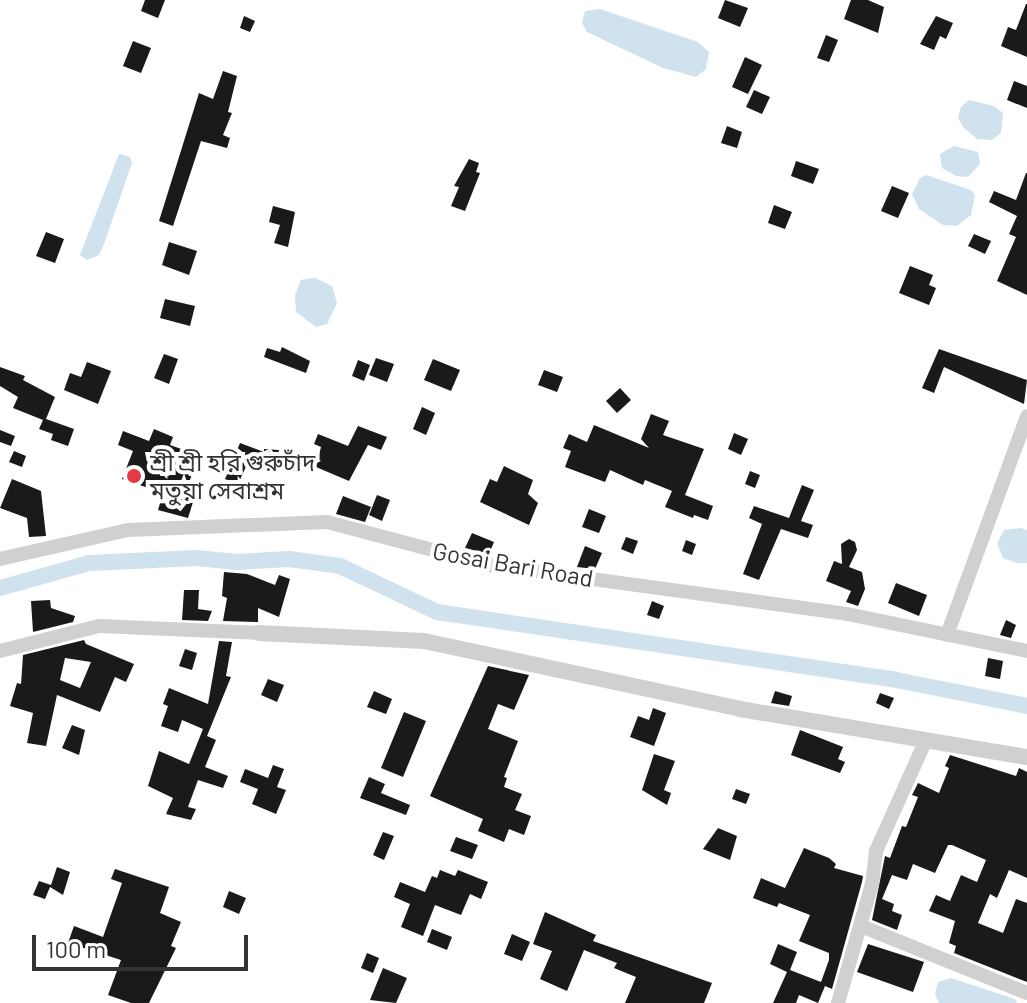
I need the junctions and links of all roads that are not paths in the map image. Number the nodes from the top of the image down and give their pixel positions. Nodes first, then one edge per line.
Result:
1 (1027, 416) edge
2 (0, 559) edge
3 (259, 633) joint
4 (947, 635) junction
5 (0, 651) edge
6 (1027, 651) edge
7 (926, 740) junction
8 (1027, 757) edge
9 (861, 926) junction
10 (1027, 993) edge
11 (838, 1003) edge

1 - 4 street
2 - 4 street, Gosai Bari Road
3 - 5 street
3 - 7 street
4 - 6 street, Gosai Bari Road
7 - 8 street
7 - 9 street
9 - 10 street
9 - 11 street

